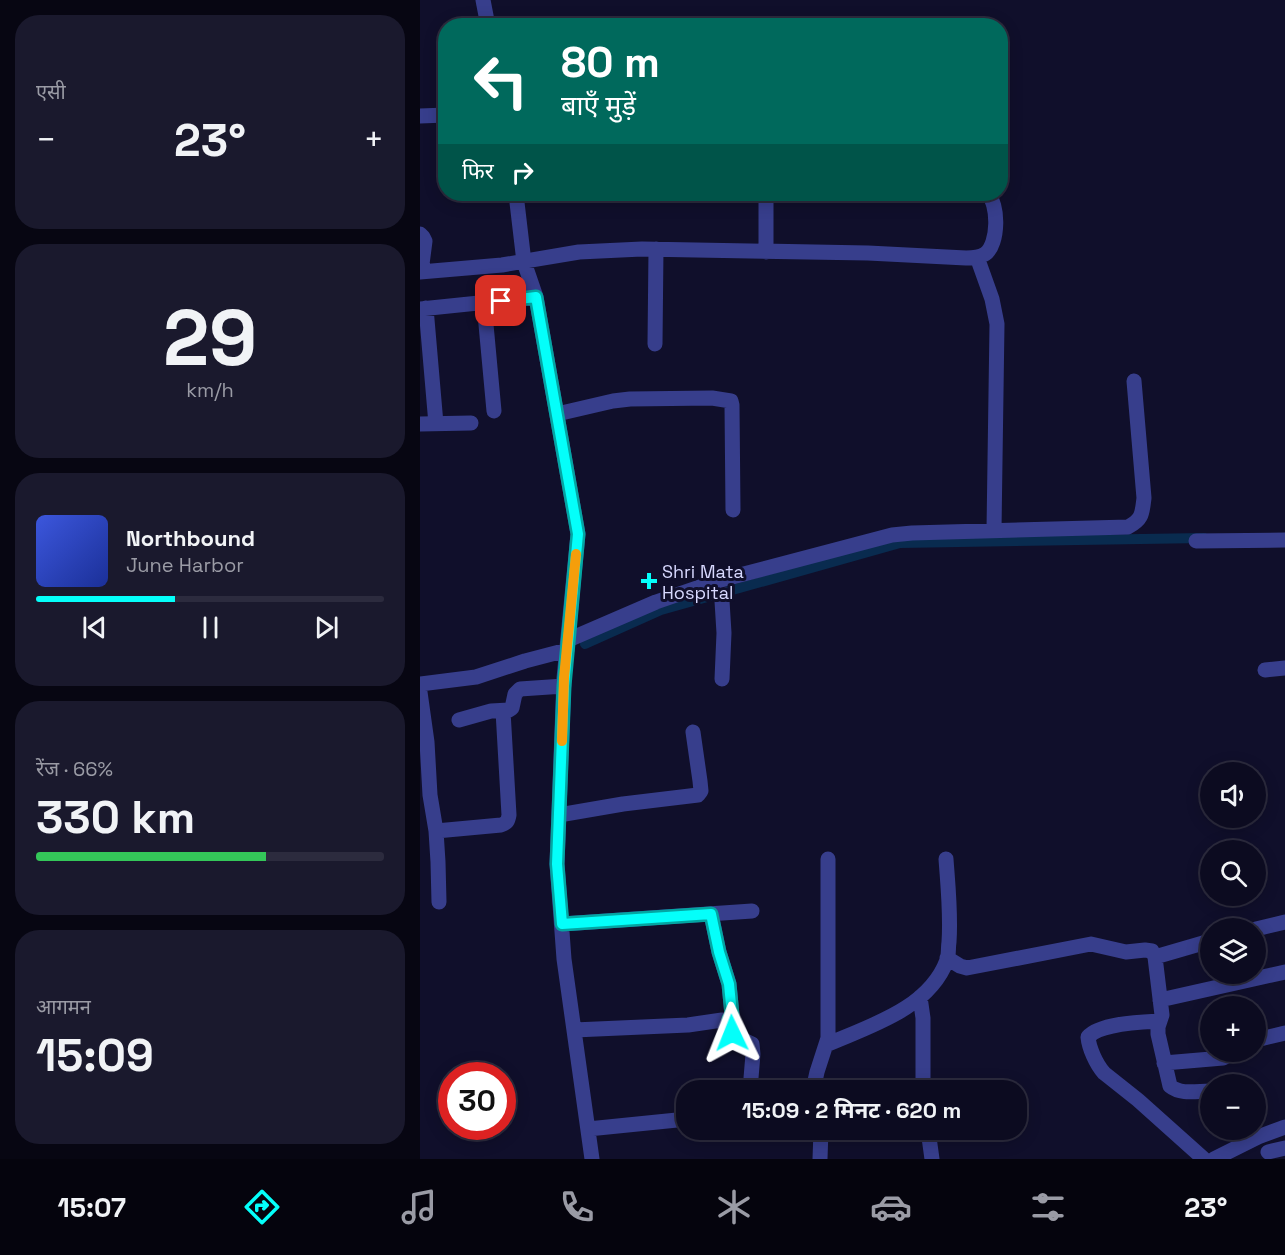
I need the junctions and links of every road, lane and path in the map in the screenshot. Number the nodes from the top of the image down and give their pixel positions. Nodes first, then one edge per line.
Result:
1 (483, 0) edge
2 (486, 18) edge
3 (438, 115) edge
4 (420, 116) edge
5 (517, 201) edge
6 (766, 201) edge
7 (993, 201) edge
8 (420, 234) edge
9 (656, 249) junction
10 (766, 252) junction
11 (977, 257) junction
12 (524, 262) junction
13 (421, 272) edge
14 (536, 297) junction
15 (484, 303) junction
16 (423, 308) edge
17 (655, 344) dead end
18 (1134, 381) dead end
19 (494, 411) dead end
20 (557, 414) junction
21 (471, 423) dead end
22 (428, 424) edge
23 (733, 510) dead end
24 (994, 530) junction
25 (1285, 540) edge
26 (1196, 541) dead end
27 (718, 587) junction
28 (567, 645) junction
29 (1285, 668) edge
30 (1265, 670) dead end
31 (722, 679) dead end
32 (420, 684) edge
33 (564, 686) junction
34 (420, 693) edge
35 (503, 711) junction
36 (459, 720) dead end
37 (693, 732) dead end
38 (425, 799) edge
39 (559, 816) junction
40 (436, 831) junction
41 (828, 859) dead end
42 (946, 859) dead end
43 (439, 902) dead end
44 (752, 911) dead end
45 (711, 914) junction
46 (1285, 922) edge
47 (562, 924) junction
48 (1266, 927) edge
49 (1200, 944) edge
50 (1155, 957) junction
51 (947, 958) junction
52 (1285, 972) edge
53 (920, 997) junction
54 (1160, 1000) junction
55 (729, 1019) junction
56 (1160, 1021) junction
57 (574, 1030) junction
58 (1285, 1033) edge
59 (1266, 1038) edge
60 (826, 1045) junction
61 (1200, 1060) edge
62 (1164, 1063) junction
63 (751, 1080) edge
64 (815, 1080) edge
65 (923, 1080) edge
66 (1200, 1091) edge
67 (676, 1120) edge
68 (1285, 1126) edge
69 (588, 1129) junction
70 (821, 1140) edge
71 (929, 1140) edge
72 (1285, 1148) edge
73 (1268, 1152) dead end
74 (592, 1159) edge
75 (820, 1159) edge
76 (932, 1159) edge
77 (1204, 1159) edge
78 (1214, 1159) edge

1 - 2 street
3 - 4 street
5 - 12 street
6 - 10 street
7 - 11 street
8 - 13 street
9 - 10 street
9 - 12 street
9 - 17 street
10 - 11 street
11 - 24 street
12 - 13 street
12 - 14 street
14 - 15 street
14 - 20 street
15 - 16 street
15 - 19 street
16 - 22 street
18 - 24 street
20 - 23 street
20 - 28 street
21 - 22 street
24 - 27 street
25 - 26 street
27 - 28 street
27 - 31 street
28 - 32 street
28 - 33 street
29 - 30 street
33 - 35 street
33 - 39 street
34 - 38 street
35 - 36 street
35 - 40 street
37 - 39 street
38 - 40 street
39 - 47 street
40 - 43 street
41 - 60 street
42 - 51 street
44 - 45 street
45 - 47 street
45 - 55 street
46 - 48 street
47 - 57 street
49 - 50 street
50 - 51 street
50 - 54 street
51 - 53 street
52 - 54 street
53 - 60 street
53 - 65 street
54 - 56 street
55 - 57 street
55 - 63 street
56 - 62 street
56 - 77 street
57 - 69 street
58 - 59 street
60 - 64 street
61 - 62 street
62 - 66 street
67 - 69 street
68 - 78 street
69 - 74 street
70 - 75 street
71 - 76 street
72 - 73 street

